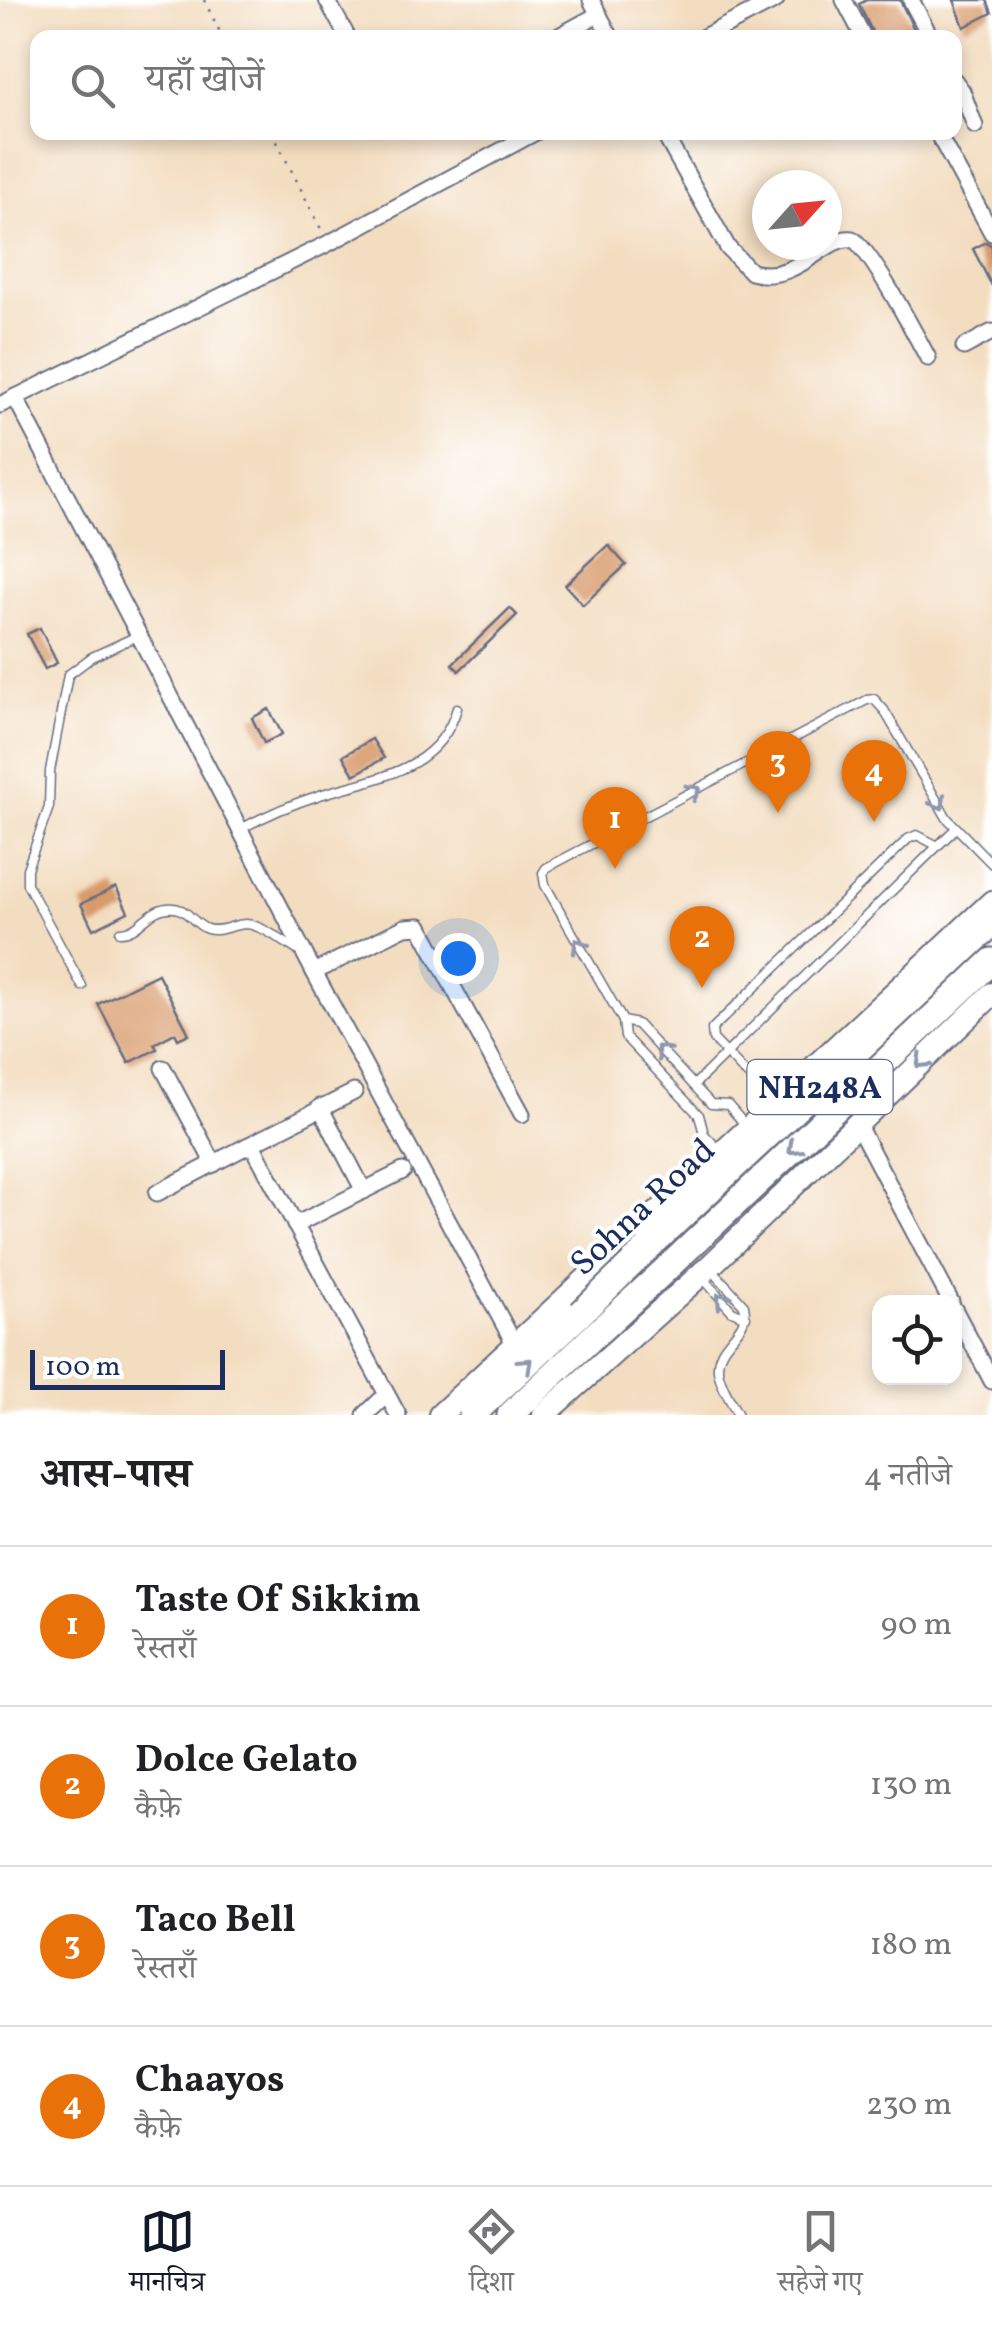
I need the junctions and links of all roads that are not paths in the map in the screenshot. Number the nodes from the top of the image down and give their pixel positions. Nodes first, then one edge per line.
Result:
1 (327, 0) edge
2 (776, 0) edge
3 (844, 0) edge
4 (912, 0) edge
5 (595, 7) edge
6 (344, 30) edge
7 (565, 30) edge
8 (607, 30) edge
9 (718, 30) edge
10 (860, 30) edge
11 (927, 30) edge
12 (962, 91) edge
13 (975, 126) dead end
14 (521, 140) edge
15 (667, 140) edge
16 (940, 140) edge
17 (992, 233) edge
18 (992, 332) edge
19 (964, 348) dead end
20 (928, 358) dead end
21 (8, 401) edge
22 (140, 635) junction
23 (457, 708) dead end
24 (955, 829) junction
25 (241, 830) junction
26 (936, 844) junction
27 (992, 864) edge
28 (992, 902) edge
29 (992, 924) edge
30 (120, 932) dead end
31 (306, 956) junction
32 (992, 962) edge
33 (314, 972) junction
34 (82, 986) dead end
35 (992, 994) edge
36 (623, 1021) junction
37 (728, 1053) junction
38 (162, 1068) dead end
39 (694, 1085) junction
40 (354, 1092) dead end
41 (711, 1104) junction
42 (775, 1104) junction
43 (320, 1107) junction
44 (522, 1114) dead end
45 (699, 1115) junction
46 (857, 1124) junction
47 (749, 1129) junction
48 (246, 1146) junction
49 (722, 1152) junction
50 (214, 1164) junction
51 (403, 1171) dead end
52 (364, 1191) junction
53 (157, 1193) dead end
54 (295, 1225) junction
55 (636, 1247) junction
56 (705, 1272) junction
57 (581, 1284) junction
58 (947, 1295) edge
59 (669, 1304) junction
60 (962, 1322) edge
61 (589, 1323) junction
62 (628, 1340) junction
63 (515, 1345) junction
64 (990, 1371) edge
65 (386, 1395) junction
66 (365, 1415) edge
67 (398, 1415) edge
68 (440, 1415) edge
69 (472, 1415) edge
70 (510, 1415) edge
71 (545, 1415) edge
72 (738, 1415) edge

1 - 6 street
2 - 9 street
3 - 10 street
4 - 11 street
5 - 7 street
5 - 8 street
12 - 13 street
14 - 21 street
15 - 20 street
16 - 17 street
18 - 19 street
21 - 22 street
22 - 25 street
22 - 34 lane
23 - 25 lane
24 - 26 lane
24 - 27 lane
36 -> 24 lane
25 - 31 street
26 - 37 lane
26 - 37 lane
28 - 42 main road
29 - 55 highway, Sohna Road / NH248A
30 - 31 lane
31 - 33 street
32 -> 61 highway, Sohna Road / NH248A, bridge
33 - 44 street
33 - 63 street
35 -> 46 main road
39 -> 36 lane
36 - 45 lane
37 - 39 lane
37 - 42 lane
38 - 50 street
39 - 41 lane
40 - 43 street
41 - 45 lane
41 - 47 lane
42 - 47 main road
43 - 48 street
43 - 52 street
45 - 49 lane
46 - 56 main road
46 - 58 street
47 - 49 main road
48 - 50 street
48 - 54 street
49 - 55 main road
50 - 53 street
51 - 52 street
52 - 54 street
54 - 65 street
55 - 57 main road
55 - 59 main road
55 - 61 highway, Sohna Road / NH248A, bridge
56 - 59 main road
56 - 72 lane
57 - 62 main road
57 - 63 main road
59 - 62 main road
60 - 64 street
69 -> 61 highway, Sohna Road / NH248A
61 - 70 highway, Sohna Road / NH248A
62 - 71 main road
63 - 68 main road
65 - 66 street
65 - 67 street

